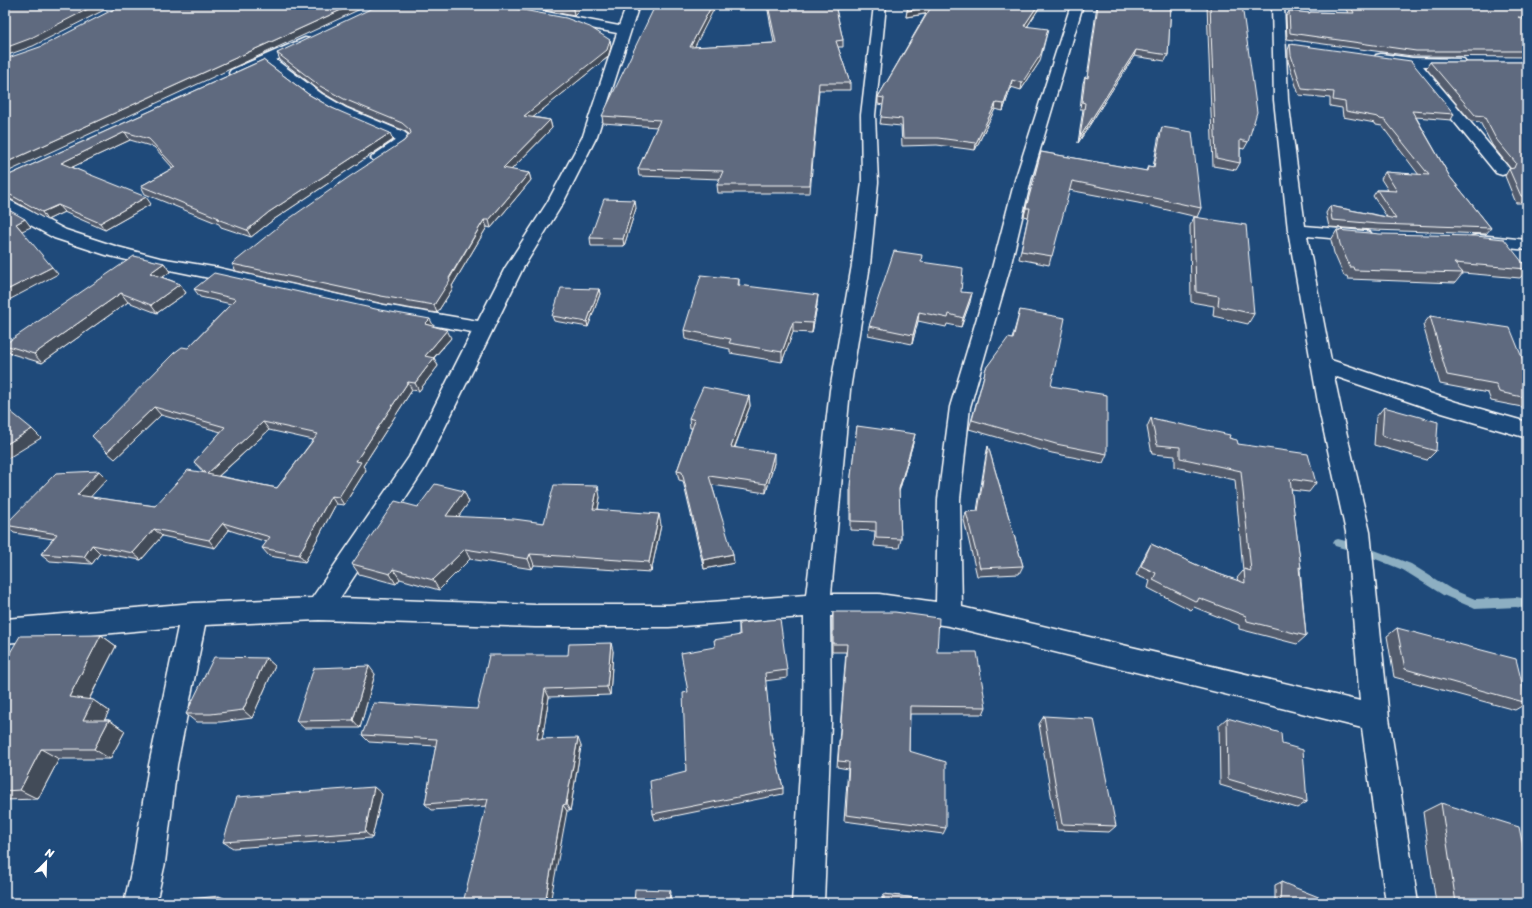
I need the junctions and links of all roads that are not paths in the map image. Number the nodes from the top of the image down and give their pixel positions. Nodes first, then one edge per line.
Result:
1 (491, 5) edge
2 (633, 5) edge
3 (880, 5) edge
4 (1077, 5) edge
5 (1278, 5) edge
6 (624, 31) junction
7 (314, 38) edge
8 (1367, 56) edge
9 (267, 59) junction
10 (1412, 62) junction
11 (1473, 62) edge
12 (226, 78) edge
13 (364, 168) edge
14 (1502, 170) dead end
15 (5, 204) edge
16 (1297, 230) junction
17 (1382, 237) edge
18 (1461, 239) edge
19 (1527, 245) edge
20 (484, 328) junction
21 (1322, 364) junction
22 (1527, 430) edge
23 (816, 605) junction
24 (319, 609) junction
25 (194, 614) junction
26 (949, 615) junction
27 (5, 631) edge
28 (1375, 718) junction
29 (140, 903) edge
30 (808, 903) edge
31 (1402, 903) edge

1 - 6 street
2 - 6 street
3 - 23 street
4 - 26 street
5 - 16 street
6 - 20 street
7 - 9 street
8 - 10 street
9 - 12 street
9 - 13 street
10 - 11 street
10 - 14 street
15 - 20 street
16 - 17 street
16 - 21 street
18 - 19 street
20 - 24 street
21 - 22 street
21 - 28 street
23 - 24 street
23 - 26 street
23 - 30 street
24 - 25 street
25 - 27 street
25 - 29 street
26 - 28 street
28 - 31 street

